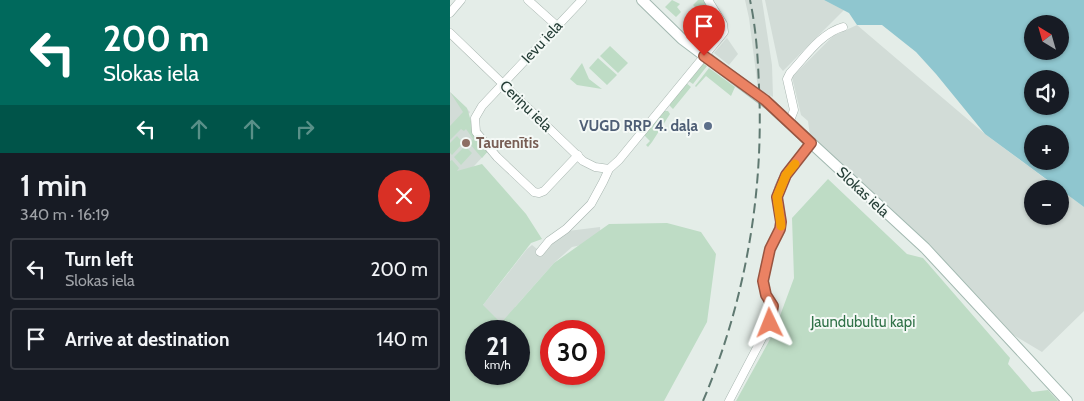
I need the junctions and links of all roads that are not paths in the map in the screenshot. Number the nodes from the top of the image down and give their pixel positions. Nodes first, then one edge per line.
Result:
1 (461, 0) edge
2 (528, 0) edge
3 (582, 0) edge
4 (642, 0) edge
5 (708, 0) edge
6 (450, 13) edge
7 (557, 26) junction
8 (843, 27) dead end
9 (450, 33) edge
10 (704, 56) junction
11 (503, 84) junction
12 (789, 123) junction
13 (811, 143) junction
14 (578, 155) junction
15 (609, 169) junction
16 (540, 252) dead end
17 (729, 401) edge
18 (1067, 401) edge

1 - 6 street
2 - 7 street
3 - 7 street, Ievu iela
4 - 10 main road, Slokas iela
5 - 10 street
7 - 11 street, Ievu iela
8 - 12 street
9 - 11 street, Ceriņu iela
10 - 12 main road, Slokas iela
10 - 15 street
11 - 14 street, Ceriņu iela
11 - 14 street, Ievu iela
12 - 13 main road, Slokas iela
13 - 17 street
13 - 18 main road, Slokas iela
14 - 15 street, Ceriņu iela
15 - 16 street

